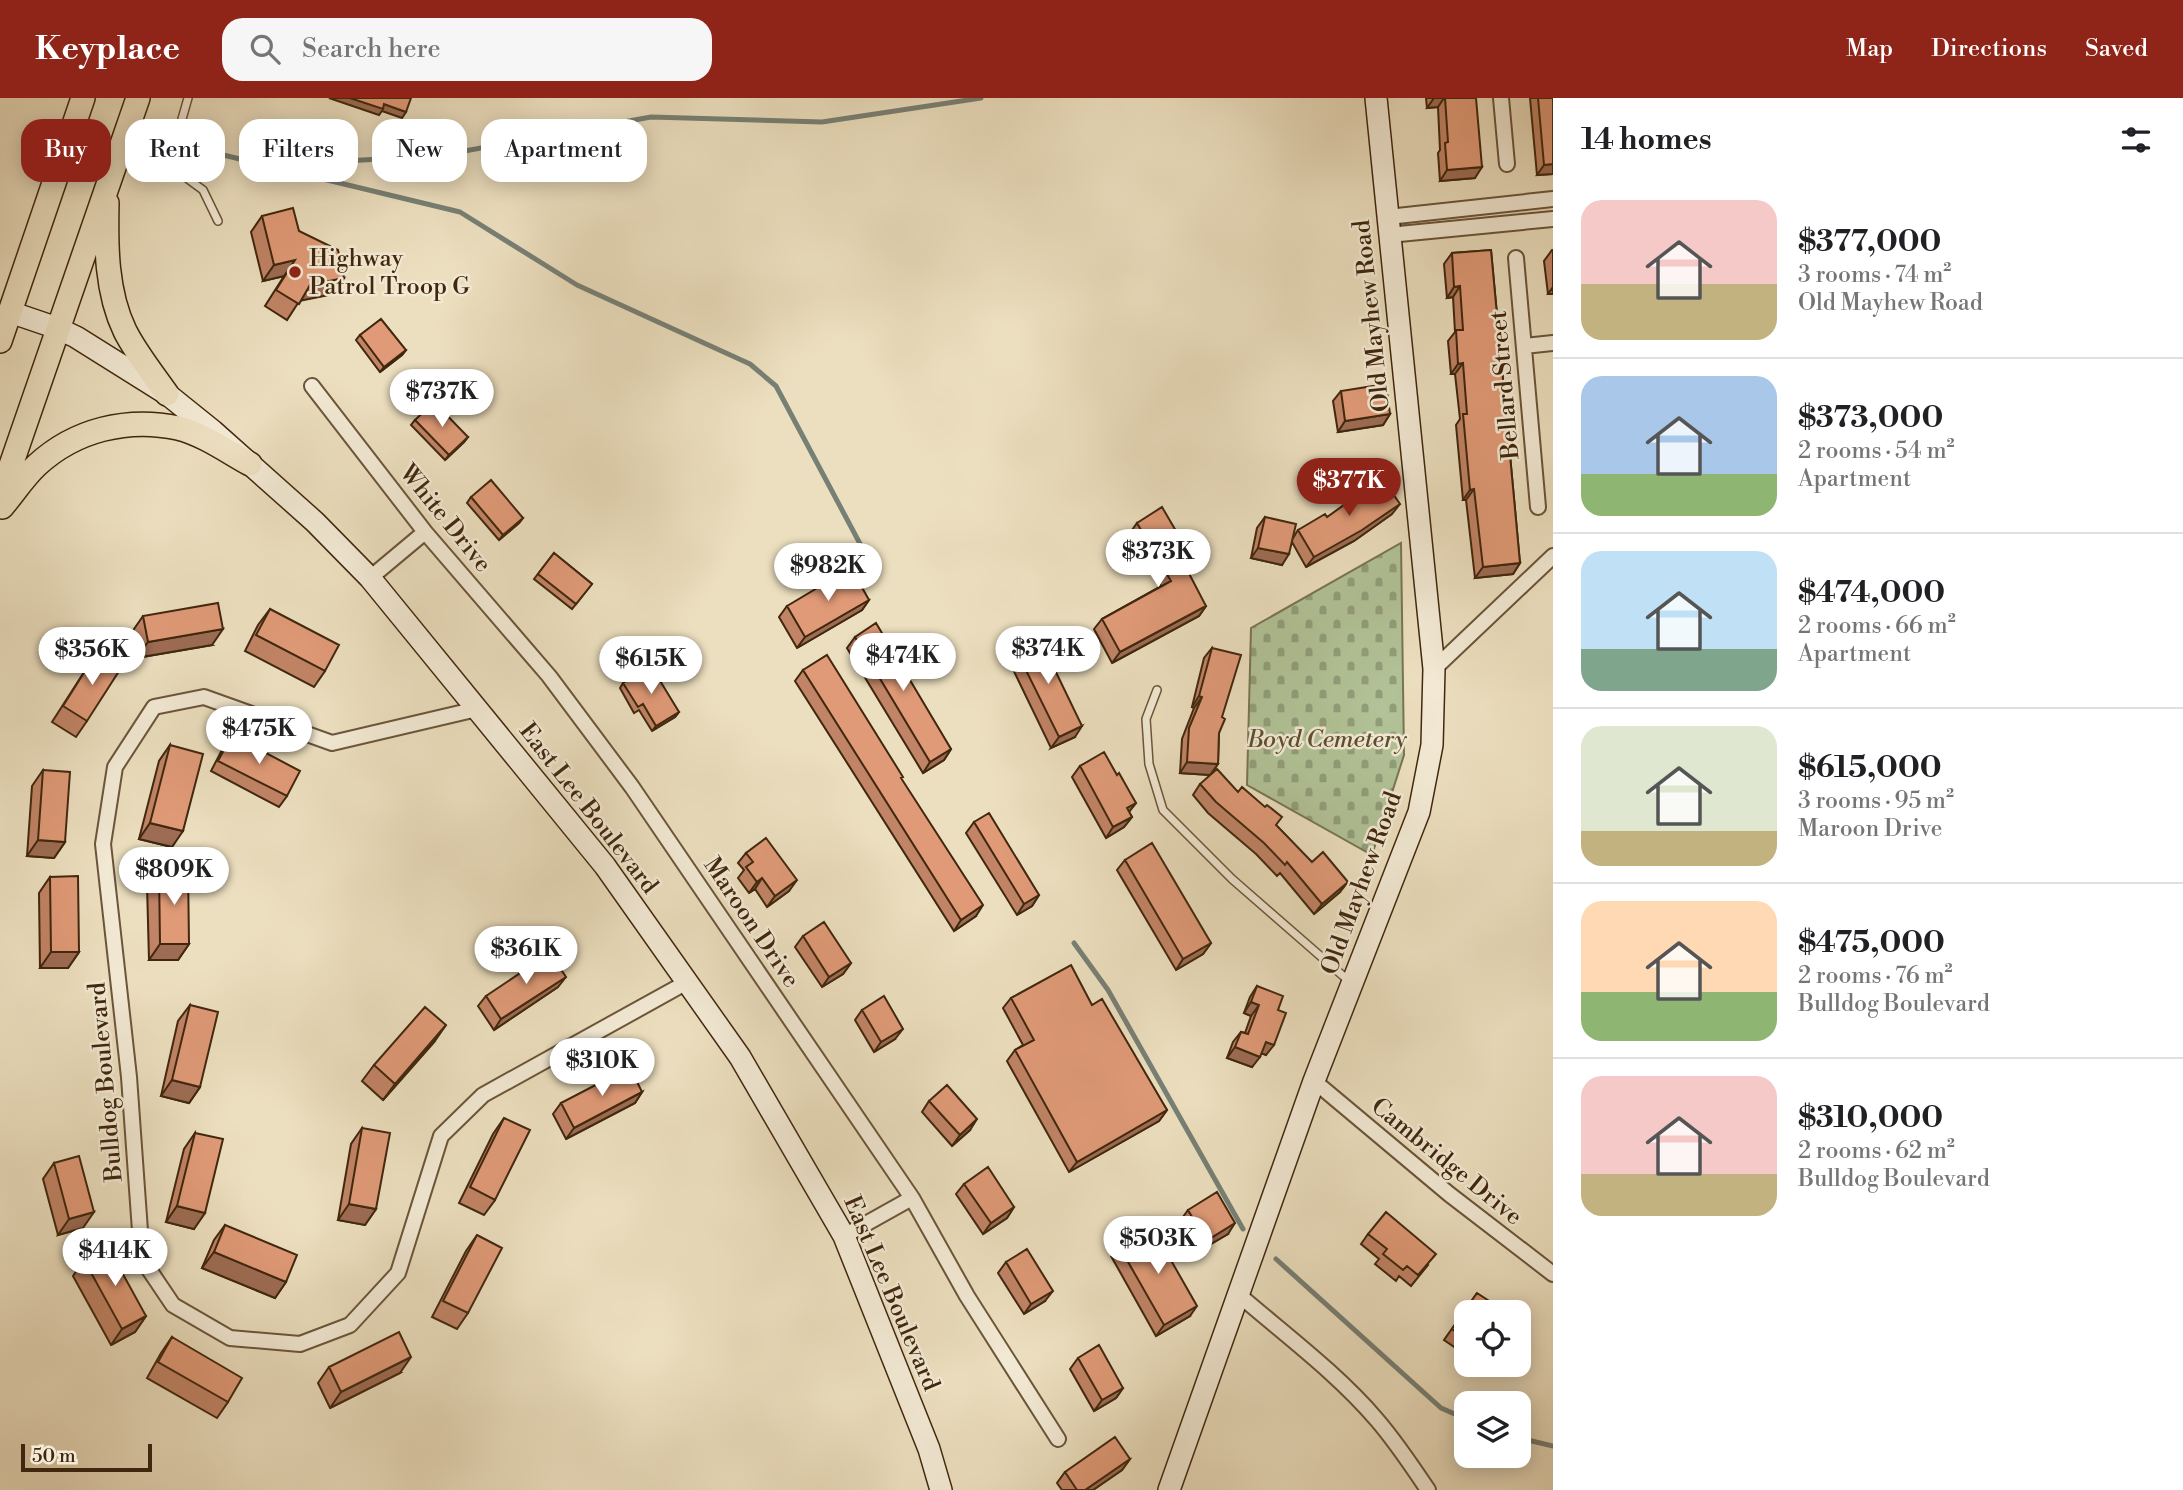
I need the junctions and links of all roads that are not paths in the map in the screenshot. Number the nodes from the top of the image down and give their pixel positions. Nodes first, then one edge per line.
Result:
1 (83, 98) edge
2 (138, 98) edge
3 (188, 98) edge
4 (1376, 98) edge
5 (1501, 98) edge
6 (1507, 164) dead end
7 (111, 172) edge
8 (107, 182) edge
9 (108, 182) edge
10 (1553, 199) edge
11 (1553, 219) edge
12 (218, 221) dead end
13 (1389, 226) junction
14 (1516, 258) dead end
15 (10, 312) junction
16 (57, 328) junction
17 (0, 341) edge
18 (1553, 343) edge
19 (1524, 346) junction
20 (312, 386) dead end
21 (167, 394) junction
22 (250, 464) junction
23 (0, 497) edge
24 (1538, 507) dead end
25 (0, 509) edge
26 (425, 532) junction
27 (1553, 556) edge
28 (370, 578) junction
29 (1433, 669) junction
30 (549, 676) joint
31 (1157, 690) dead end
32 (477, 709) junction
33 (689, 981) junction
34 (1352, 984) junction
35 (1314, 1081) junction
36 (912, 1198) junction
37 (845, 1236) junction
38 (1553, 1274) edge
39 (1238, 1294) junction
40 (1058, 1439) dead end
41 (941, 1490) edge
42 (1169, 1490) edge
43 (1428, 1490) edge

1 - 15 main road
2 - 7 main road
3 - 12 lane
4 - 13 street, Old Mayhew Road
5 - 6 street
8 - 16 main road
9 - 21 main road
10 - 13 street
11 - 13 street
13 - 29 street, Old Mayhew Road
14 - 19 street, Bellard Street
15 - 16 street, East Lee Boulevard
15 - 17 main road
16 - 21 street, East Lee Boulevard
16 - 23 main road
18 - 19 street
19 - 24 street, Bellard Street
20 - 26 street, White Drive
21 - 22 street, East Lee Boulevard
22 - 25 main road
22 - 28 street, East Lee Boulevard
26 - 28 street
26 - 30 street, White Drive
27 - 29 street
28 - 32 street, East Lee Boulevard
29 - 34 street, Old Mayhew Road
30 - 36 street, Maroon Drive
31 - 34 lane
32 - 33 street, East Lee Boulevard
32 - 33 street, Bulldog Boulevard
33 - 37 street, East Lee Boulevard
34 - 35 street, Old Mayhew Road
35 - 38 street, Cambridge Drive
35 - 39 street, Old Mayhew Road
36 - 37 street
36 - 40 street, Maroon Drive
37 - 41 street, East Lee Boulevard
39 - 42 street, Old Mayhew Road
39 - 43 street

